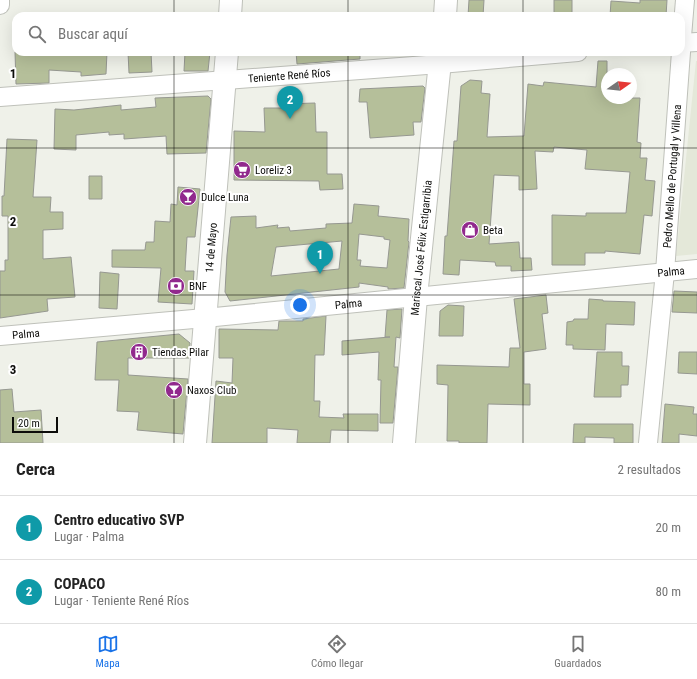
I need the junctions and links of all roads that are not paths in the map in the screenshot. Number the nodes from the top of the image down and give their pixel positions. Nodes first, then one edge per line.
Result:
1 (0, 0) edge
2 (231, 0) edge
3 (446, 0) edge
4 (685, 0) edge
5 (0, 5) edge
6 (230, 12) edge
7 (445, 12) edge
8 (684, 12) edge
9 (697, 42) edge
10 (685, 43) edge
11 (228, 56) edge
12 (487, 56) edge
13 (681, 56) edge
14 (441, 58) edge
15 (226, 80) junction
16 (0, 97) edge
17 (697, 269) edge
18 (665, 272) junction
19 (416, 297) junction
20 (205, 318) junction
21 (0, 336) edge
22 (195, 443) edge
23 (404, 443) edge
24 (648, 443) edge

1 - 5 street
2 - 6 main road
3 - 7 main road
4 - 8 street
9 - 10 street
11 - 15 main road, 14 de Mayo
12 - 14 street, Teniente René Ríos
13 - 18 street, Pedro Mello de Portugal y Villena
14 - 15 street, Teniente René Ríos
14 - 19 main road, Mariscal José Félix Estigarribia
15 - 16 street, Teniente René Ríos
15 - 20 main road, 14 de Mayo
17 - 18 street, Palma
18 - 19 street, Palma
18 - 24 street, Pedro Mello de Portugal y Villena
19 - 20 street, Palma
19 - 23 main road, Mariscal José Félix Estigarribia
20 - 21 street, Palma
20 - 22 main road, 14 de Mayo

